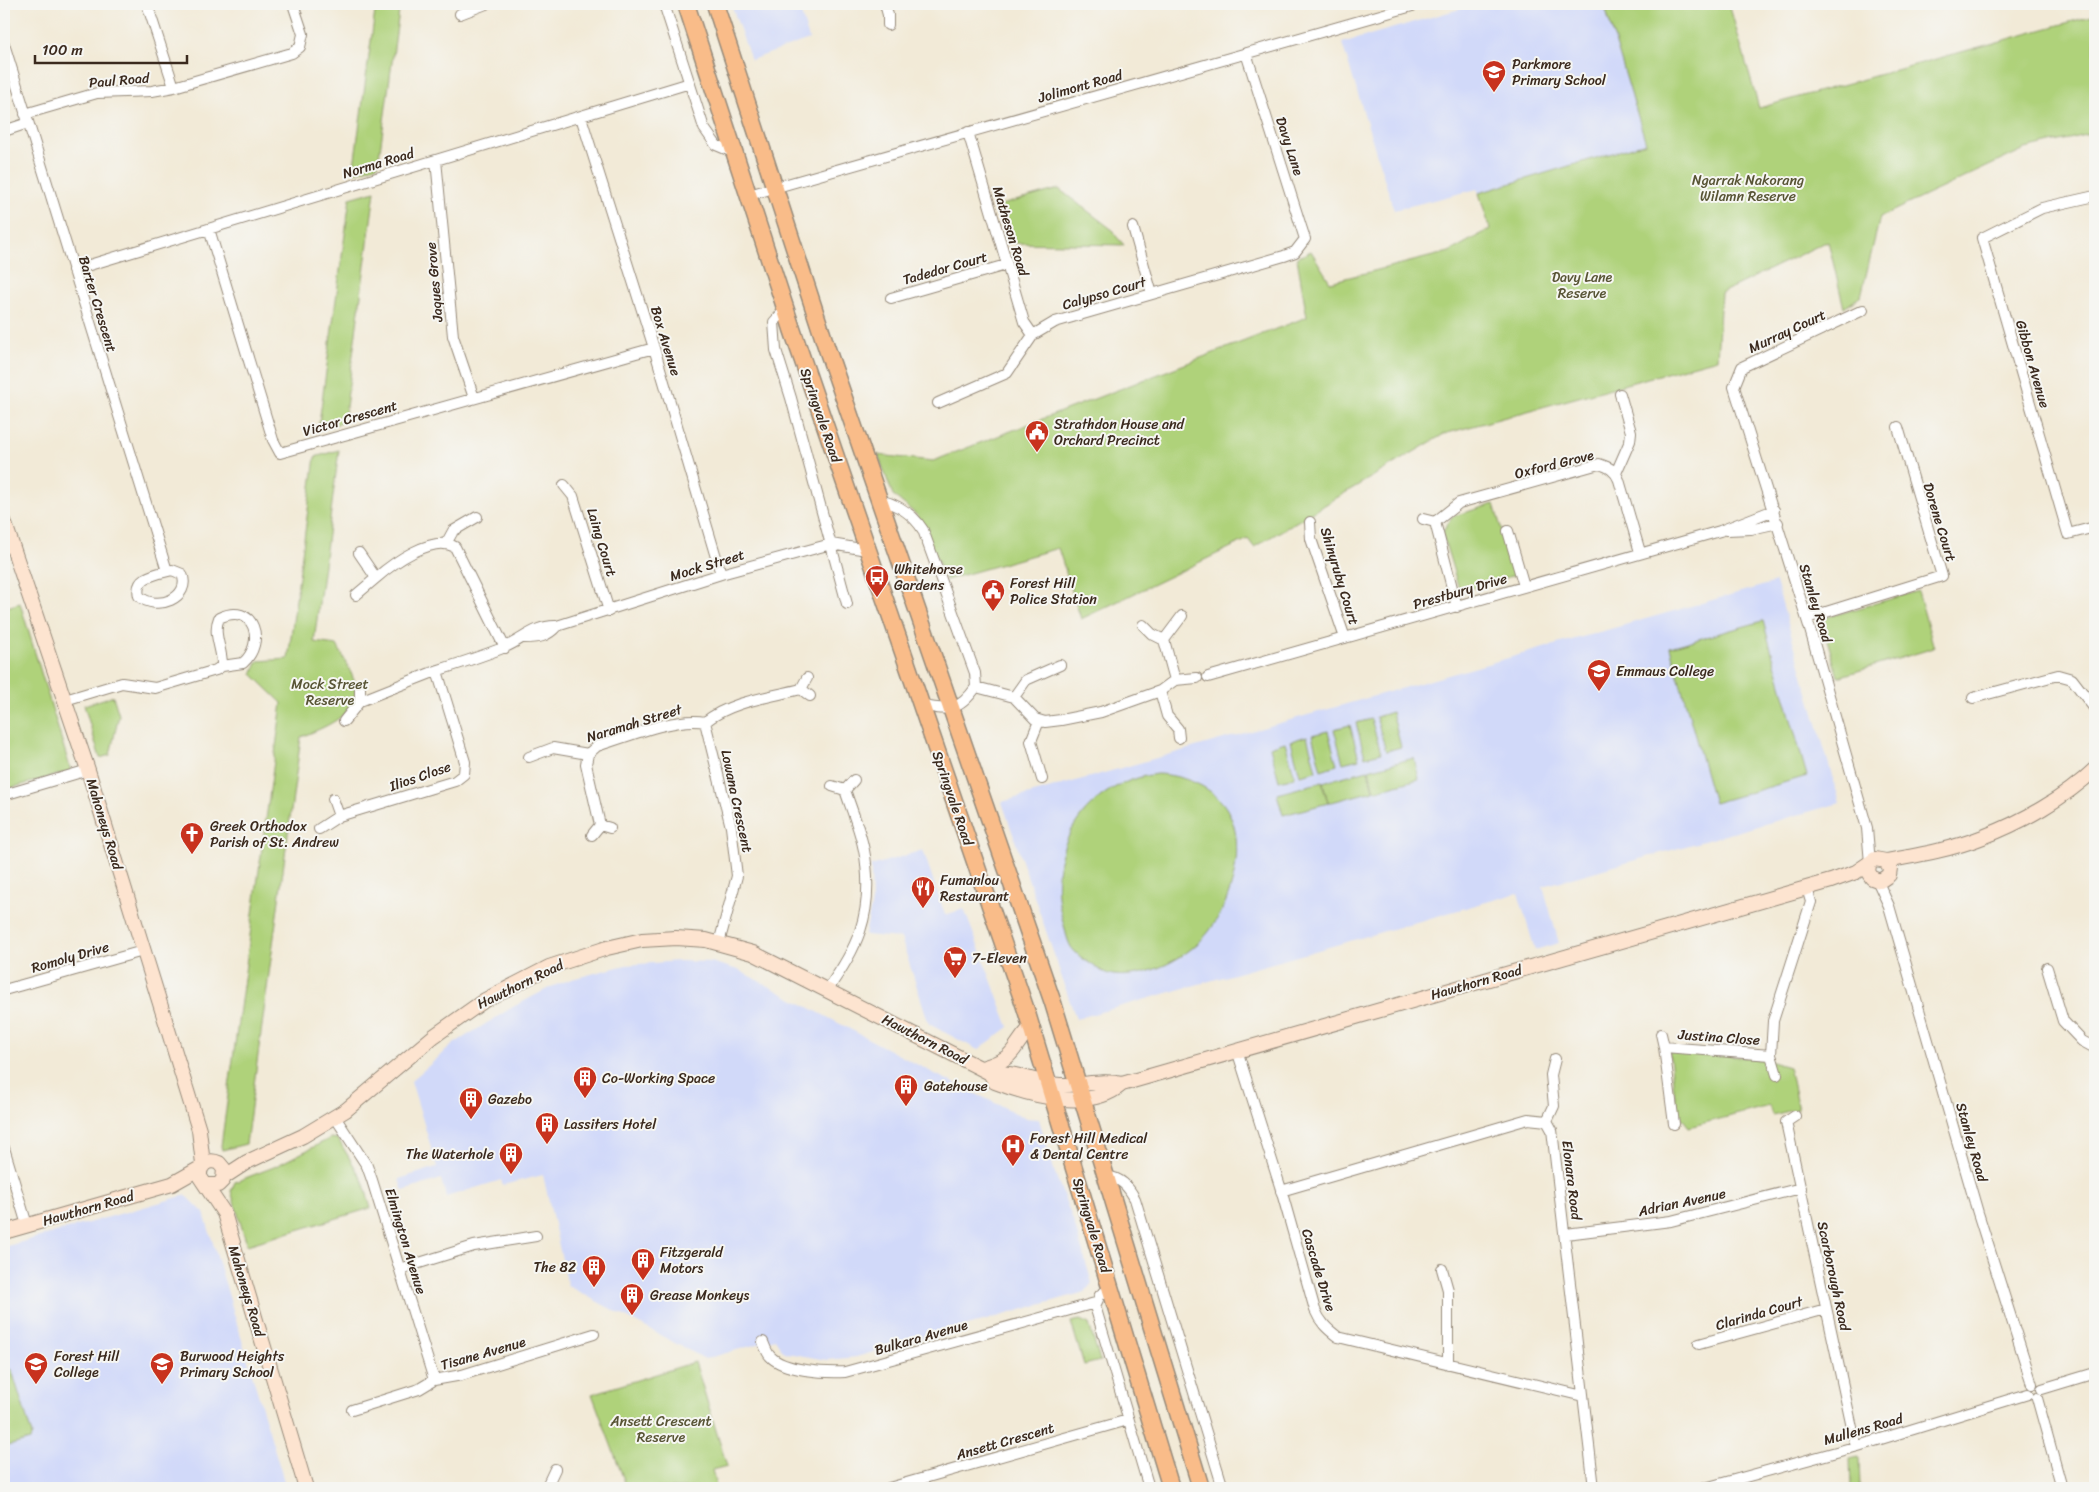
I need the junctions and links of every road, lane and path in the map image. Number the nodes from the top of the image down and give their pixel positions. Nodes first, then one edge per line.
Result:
1 (147, 4) edge
2 (293, 4) edge
3 (486, 4) edge
4 (664, 4) edge
5 (686, 4) edge
6 (716, 4) edge
7 (885, 4) edge
8 (1419, 4) edge
9 (460, 14) dead end
10 (888, 25) dead end
11 (4, 44) edge
12 (1246, 53) junction
13 (690, 83) junction
14 (174, 87) junction
15 (581, 117) junction
16 (27, 119) junction
17 (4, 131) edge
18 (968, 132) junction
19 (734, 153) junction
20 (436, 160) junction
21 (775, 187) junction
22 (748, 195) junction
23 (2095, 196) edge
24 (1133, 227) dead end
25 (209, 229) junction
26 (1299, 246) joint
27 (1006, 265) junction
28 (73, 270) junction
29 (1152, 294) junction
30 (891, 298) dead end
31 (785, 310) junction
32 (1863, 310) dead end
33 (1033, 335) junction
34 (654, 348) junction
35 (1734, 387) joint
36 (1620, 394) dead end
37 (474, 398) junction
38 (938, 402) dead end
39 (1898, 427) dead end
40 (1616, 473) junction
41 (564, 485) dead end
42 (879, 500) junction
43 (1774, 510) junction
44 (477, 517) dead end
45 (1423, 519) dead end
46 (4, 521) edge
47 (1310, 522) dead end
48 (1435, 522) junction
49 (1778, 523) junction
50 (2095, 527) edge
51 (1720, 530) junction
52 (1508, 531) dead end
53 (446, 542) junction
54 (831, 544) junction
55 (867, 550) junction
56 (1640, 552) junction
57 (359, 553) dead end
58 (166, 571) junction
59 (721, 574) junction
60 (376, 578) junction
61 (1524, 586) junction
62 (356, 595) dead end
63 (847, 604) dead end
64 (1457, 607) junction
65 (609, 611) junction
66 (1182, 616) dead end
67 (1807, 618) junction
68 (1143, 625) dead end
69 (1345, 638) junction
70 (1164, 640) junction
71 (505, 648) junction
72 (1060, 665) dead end
73 (222, 666) junction
74 (437, 671) junction
75 (1208, 677) dead end
76 (807, 678) dead end
77 (1197, 678) dead end
78 (1175, 680) junction
79 (360, 686) dead end
80 (976, 687) junction
81 (801, 688) junction
82 (1160, 691) junction
83 (810, 696) dead end
84 (1014, 697) junction
85 (1973, 698) dead end
86 (64, 700) junction
87 (360, 701) junction
88 (921, 705) junction
89 (951, 709) junction
90 (2095, 709) edge
91 (344, 721) dead end
92 (1039, 721) junction
93 (706, 722) junction
94 (1179, 738) dead end
95 (588, 754) junction
96 (529, 757) dead end
97 (88, 770) junction
98 (2094, 774) edge
99 (1042, 779) dead end
100 (854, 780) dead end
101 (832, 786) dead end
102 (845, 790) junction
103 (4, 795) edge
104 (333, 799) dead end
105 (338, 816) junction
106 (1867, 828) junction
107 (319, 829) dead end
108 (592, 835) dead end
109 (1870, 864) junction
110 (1883, 872) junction
111 (1831, 882) junction
112 (1807, 888) junction
113 (720, 943) junction
114 (143, 951) junction
115 (2047, 968) dead end
116 (4, 990) edge
117 (827, 990) junction
118 (1031, 1027) junction
119 (1661, 1034) dead end
120 (1664, 1047) junction
121 (2095, 1048) edge
122 (1237, 1050) junction
123 (1771, 1055) junction
124 (1555, 1059) dead end
125 (986, 1070) junction
126 (1777, 1074) dead end
127 (1052, 1091) junction
128 (1080, 1092) junction
129 (1795, 1116) dead end
130 (335, 1117) junction
131 (1547, 1121) junction
132 (1674, 1124) dead end
133 (4, 1148) edge
134 (247, 1162) junction
135 (210, 1164) junction
136 (1106, 1176) junction
137 (224, 1178) junction
138 (172, 1184) junction
139 (205, 1184) junction
140 (1801, 1188) junction
141 (1281, 1190) junction
142 (224, 1213) junction
143 (27, 1225) junction
144 (4, 1232) edge
145 (1566, 1234) junction
146 (536, 1236) dead end
147 (400, 1269) junction
148 (1442, 1269) dead end
149 (1111, 1288) junction
150 (1095, 1303) junction
151 (1826, 1309) junction
152 (594, 1334) dead end
153 (763, 1342) dead end
154 (1699, 1344) dead end
155 (1448, 1364) junction
156 (2095, 1373) edge
157 (434, 1380) junction
158 (2035, 1391) junction
159 (1583, 1396) junction
160 (352, 1410) dead end
161 (1128, 1420) junction
162 (1856, 1446) junction
163 (555, 1469) dead end
164 (306, 1487) edge
165 (1711, 1487) edge
166 (546, 1488) edge
167 (889, 1488) edge
168 (1149, 1488) edge
169 (1171, 1488) edge
170 (1200, 1488) edge
171 (1223, 1488) edge
172 (1594, 1488) edge
173 (2062, 1488) edge

1 - 14 street
2 - 14 street, Paul Road
3 - 9 street
4 - 13 street
5 - 19 highway, Springvale Road
6 - 21 highway, Springvale Road
7 - 10 street
8 - 12 street, Jolimont Road
11 - 16 street, Barter Crescent
12 - 18 street, Jolimont Road
12 - 26 street, Davy Lane
13 - 15 street, Norma Road
13 - 19 street
14 - 16 street, Paul Road
15 - 20 street, Norma Road
15 - 34 street, Box Avenue
16 - 17 street, Paul Road
16 - 28 street, Barter Crescent
18 - 21 street, Jolimont Road
18 - 27 street, Matheson Road
19 - 22 highway, Springvale Road
20 - 25 street, Norma Road
20 - 37 street, Jaques Grove
21 - 22 street, Jolimont Road
21 - 42 highway, Springvale Road
22 - 31 highway, Springvale Road
23 - 50 street, Gibbon Avenue
24 - 29 street
25 - 28 street, Norma Road
25 - 37 street, Victor Crescent
26 - 29 street, Calypso Court
27 - 30 street, Tadedor Court
27 - 33 street, Matheson Road
28 - 58 street, Barter Crescent
29 - 33 street, Calypso Court
31 - 54 street, Springvale Road
31 - 55 highway, Springvale Road
32 - 35 street, Murray Court
33 - 38 street, Calypso Court
34 - 37 street, Victor Crescent
34 - 59 street, Box Avenue
35 - 43 street, Stanley Road
36 - 40 street
39 - 67 street, Dorene Court
40 - 48 street, Oxford Grove
40 - 56 street
41 - 65 street, Laing Court
42 - 80 street
42 - 89 highway, Springvale Road
43 - 49 street, Stanley Road
43 - 51 street, Prestbury Drive
44 - 53 street
45 - 48 street
46 - 86 main road, Mahoneys Road
47 - 69 street, Shinyruby Court
48 - 64 street
49 - 51 street, Prestbury Drive
49 - 67 street, Stanley Road
51 - 56 street, Prestbury Drive
52 - 61 street
53 - 60 street
53 - 71 street
54 - 55 street, Mock Street
54 - 59 street, Mock Street
54 - 63 street, Springvale Road
55 - 88 highway, Springvale Road
56 - 61 street, Prestbury Drive
57 - 60 street
58 - 58 street
59 - 65 street, Mock Street
60 - 62 street
61 - 64 street, Prestbury Drive
64 - 69 street, Prestbury Drive
65 - 71 street, Mock Street
66 - 70 street
67 - 106 street, Stanley Road
68 - 70 street
69 - 75 street, Prestbury Drive
70 - 78 street
71 - 74 street, Mock Street
72 - 84 street
73 - 73 street
73 - 86 street
74 - 87 street, Mock Street
74 - 105 street, Ilios Close
76 - 81 street
77 - 78 street
78 - 82 street
79 - 87 street
80 - 84 street
80 - 89 street
81 - 83 street
81 - 93 street
82 - 92 street
82 - 94 street
84 - 92 street
85 - 90 street
86 - 97 main road, Mahoneys Road
87 - 91 street
88 - 89 street
88 - 118 highway, Springvale Road
89 - 128 highway, Springvale Road
92 - 99 street
93 - 95 street, Naramah Street
93 - 113 street, Lowana Crescent
95 - 96 street, Naramah Street
95 - 108 street
97 - 103 street
97 - 114 main road, Mahoneys Road
98 - 110 main road, Hawthorn Road
100 - 102 street
101 - 102 street
102 - 117 street
104 - 105 street
105 - 107 street, Ilios Close
106 - 109 street, Stanley Road
106 - 110 street, Stanley Road
109 - 110 main road
109 - 111 main road, Hawthorn Road
110 - 111 main road, Hawthorn Road
110 - 158 street, Stanley Road
111 - 112 main road, Hawthorn Road
112 - 122 main road, Hawthorn Road
112 - 123 street
113 - 117 main road, Hawthorn Road
113 - 130 main road, Hawthorn Road
114 - 116 street, Romoly Drive
114 - 135 main road, Mahoneys Road
115 - 121 street
117 - 125 main road, Hawthorn Road
118 - 125 main road
118 - 127 highway, Springvale Road
119 - 120 street, Justina Close
120 - 123 street, Justina Close
120 - 132 street, Justina Close
122 - 128 main road, Hawthorn Road
122 - 141 street, Cascade Drive
123 - 126 street
124 - 131 street
125 - 127 main road, Hawthorn Road
127 - 128 main road, Hawthorn Road
127 - 149 highway, Springvale Road
128 - 136 highway, Springvale Road
129 - 140 street, Scarborough Road
130 - 134 main road, Hawthorn Road
130 - 147 street, Elmington Avenue
131 - 141 street
131 - 145 street, Elonara Road
133 - 143 street
134 - 135 main road, Hawthorn Road
134 - 137 main road, Hawthorn Road
135 - 137 main road
135 - 138 main road, Hawthorn Road
135 - 139 main road
136 - 170 highway, Springvale Road
136 - 171 street, Springvale Road
137 - 139 main road
137 - 142 main road, Mahoneys Road
138 - 139 main road, Hawthorn Road
138 - 143 main road, Hawthorn Road
139 - 142 main road, Mahoneys Road
140 - 145 street, Adrian Avenue
140 - 151 street, Scarborough Road
141 - 155 street, Cascade Drive
142 - 164 main road, Mahoneys Road
143 - 144 main road, Hawthorn Road
145 - 159 street, Elonara Road
146 - 147 street
147 - 157 street, Elmington Avenue
148 - 155 street
149 - 150 street, Springvale Road
149 - 169 highway, Springvale Road
150 - 153 street, Bulkara Avenue
150 - 161 street
151 - 154 street, Clarinda Court
151 - 162 street, Scarborough Road
152 - 157 street, Tisane Avenue
155 - 159 street, Cascade Drive
156 - 158 street, Mullens Road
157 - 160 street, Tisane Avenue
158 - 162 street, Mullens Road
158 - 173 street, Stanley Road
159 - 172 street, Elonara Road
161 - 167 street, Ansett Crescent
161 - 168 street
162 - 165 street, Mullens Road
163 - 166 street

